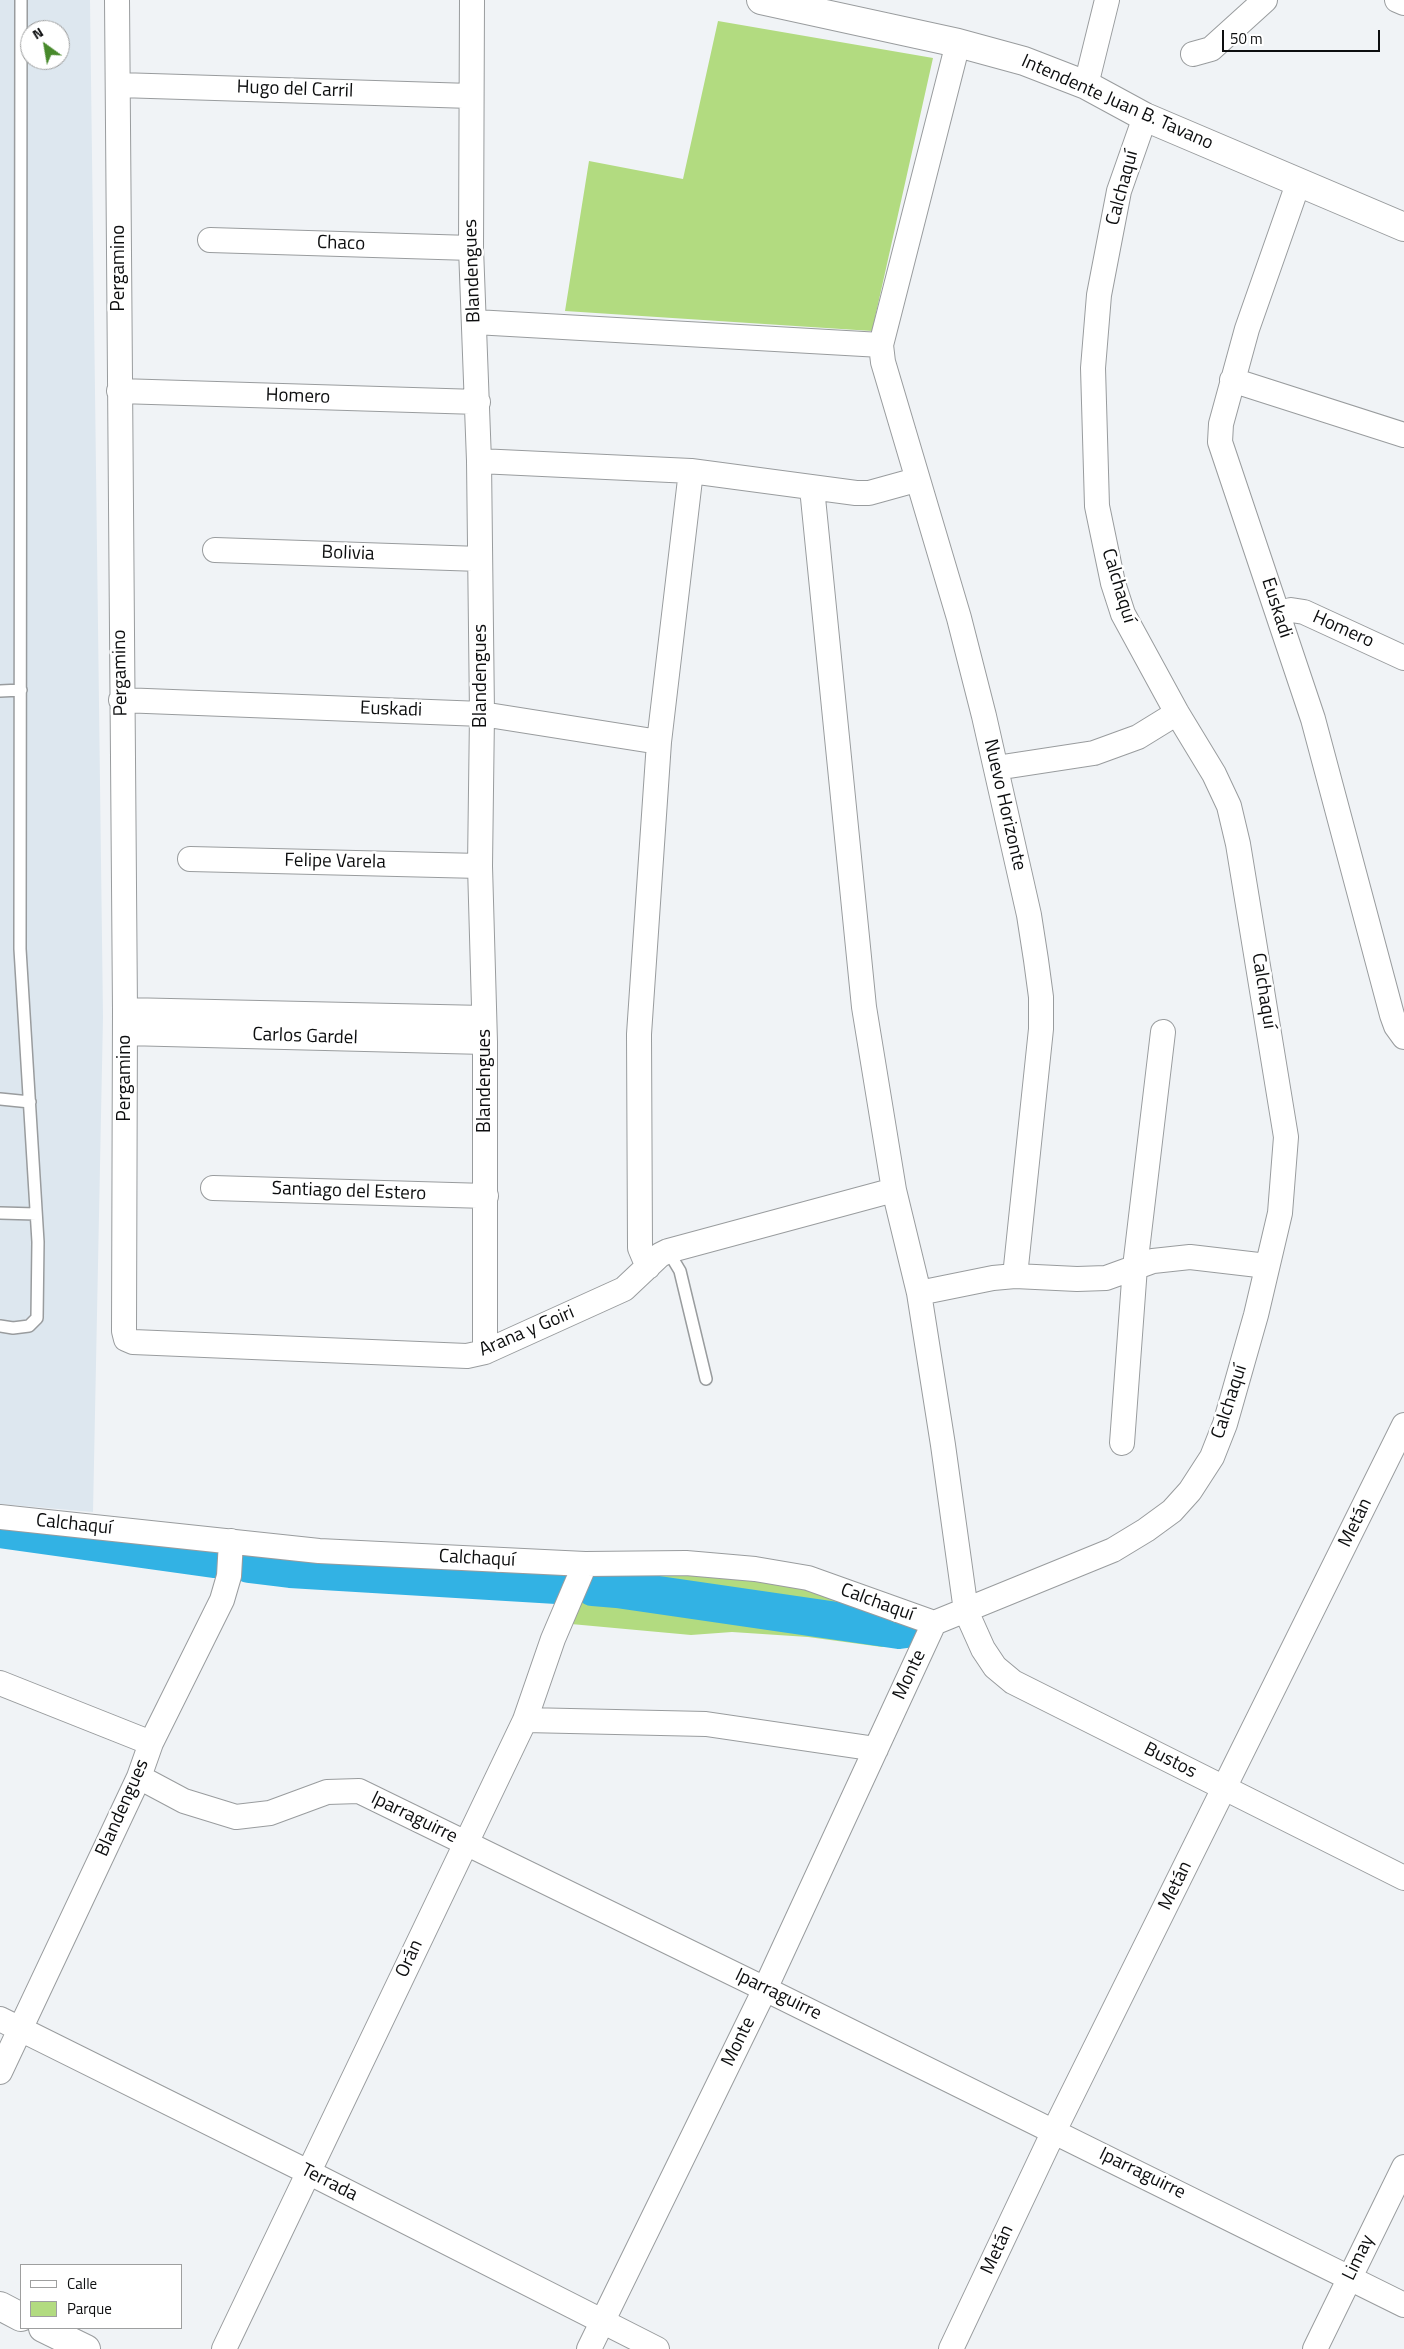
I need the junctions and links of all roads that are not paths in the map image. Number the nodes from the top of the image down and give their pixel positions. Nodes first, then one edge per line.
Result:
1 (21, 0) edge
2 (117, 0) edge
3 (472, 0) edge
4 (761, 0) edge
5 (1107, 0) edge
6 (1265, 0) edge
7 (1397, 0) edge
8 (788, 2) edge
9 (1404, 3) edge
10 (958, 43) junction
11 (1193, 54) dead end
12 (119, 85) junction
13 (1086, 85) junction
14 (471, 96) junction
15 (1145, 117) junction
16 (1300, 181) junction
17 (1404, 227) edge
18 (210, 240) dead end
19 (471, 248) junction
20 (474, 322) junction
21 (881, 345) junction
22 (1232, 380) junction
23 (119, 392) junction
24 (478, 402) junction
25 (1404, 435) edge
26 (479, 461) junction
27 (691, 471) junction
28 (916, 480) junction
29 (812, 488) junction
30 (216, 550) dead end
31 (480, 559) junction
32 (1279, 614) junction
33 (1404, 658) edge
34 (20, 690) junction
35 (0, 691) edge
36 (121, 700) junction
37 (1177, 713) junction
38 (482, 714) junction
39 (659, 742) junction
40 (996, 768) junction
41 (190, 859) dead end
42 (480, 866) junction
43 (484, 1018) junction
44 (125, 1021) junction
45 (1163, 1032) dead end
46 (1404, 1037) edge
47 (485, 1042) junction
48 (0, 1099) edge
49 (30, 1102) junction
50 (213, 1188) dead end
51 (894, 1190) junction
52 (486, 1196) junction
53 (0, 1213) edge
54 (36, 1214) junction
55 (668, 1251) junction
56 (1267, 1266) junction
57 (648, 1267) junction
58 (1135, 1267) junction
59 (1015, 1276) junction
60 (919, 1293) junction
61 (0, 1326) edge
62 (133, 1342) joint
63 (485, 1352) junction
64 (706, 1379) dead end
65 (1404, 1425) edge
66 (1122, 1443) dead end
67 (1398, 1455) edge
68 (0, 1517) edge
69 (231, 1541) junction
70 (585, 1564) junction
71 (966, 1611) junction
72 (934, 1623) junction
73 (0, 1682) edge
74 (525, 1720) junction
75 (151, 1743) junction
76 (876, 1749) junction
77 (139, 1777) junction
78 (1224, 1789) junction
79 (465, 1842) junction
80 (1404, 1878) edge
81 (765, 1989) junction
82 (10, 2024) edge
83 (0, 2072) edge
84 (1054, 2131) junction
85 (1404, 2167) edge
86 (308, 2172) junction
87 (1350, 2277) junction
88 (1404, 2305) edge
89 (0, 2306) edge
90 (20, 2316) edge
91 (602, 2322) junction
92 (45, 2329) edge
93 (86, 2349) edge
94 (224, 2349) edge
95 (589, 2349) edge
96 (657, 2349) edge
97 (952, 2349) edge
98 (1314, 2349) edge

1 - 34 lane
2 - 12 street, Pergamino
3 - 14 street, Blandengues
4 - 8 street, Intendente Juan B. Tavano
5 - 13 street
6 - 11 street
7 - 9 street
8 - 10 street, Intendente Juan B. Tavano
10 - 13 street, Intendente Juan B. Tavano
10 - 21 street
12 - 14 street, Hugo del Carril
12 - 23 street, Pergamino
13 - 15 street, Intendente Juan B. Tavano
14 - 19 street, Blandengues
15 - 16 street, Intendente Juan B. Tavano
15 - 37 street, Calchaquí
16 - 17 street, Intendente Juan B. Tavano
16 - 22 street, Euskadi
18 - 19 street, Chaco
19 - 20 street, Blandengues
20 - 21 street
20 - 24 street, Blandengues
21 - 28 street, Nuevo Horizonte
22 - 25 street
22 - 32 street, Euskadi
23 - 24 street, Homero
23 - 36 street, Pergamino
24 - 26 street, Blandengues
26 - 27 street
26 - 31 street, Blandengues
27 - 29 street
27 - 39 street
28 - 29 street
28 - 40 street, Nuevo Horizonte
29 - 51 street, Bustos
30 - 31 street, Bolivia
31 - 38 street, Blandengues
32 - 33 street, Homero
32 - 46 street, Euskadi
34 - 35 lane
34 - 49 lane
36 - 38 street, Euskadi
36 - 44 street, Pergamino
37 - 40 street
37 - 56 street, Calchaquí
38 - 39 street, Euskadi
38 - 42 street, Blandengues
39 - 57 street
40 - 59 street, Nuevo Horizonte
41 - 42 street, Felipe Varela
42 - 43 street, Blandengues
43 - 44 street, Carlos Gardel
43 - 47 street, Blandengues
44 - 47 street, Carlos Gardel
44 - 62 street, Pergamino
45 - 58 street
47 - 52 street, Blandengues
48 - 49 lane
49 - 54 lane
50 - 52 street, Santiago del Estero
51 - 55 street, Arana y Goiri
51 - 60 street, Bustos
52 - 63 street, Blandengues
53 - 54 lane
54 - 61 lane
55 - 57 street, Arana y Goiri
55 - 64 lane
56 - 58 street
56 - 71 street, Calchaquí
57 - 63 street, Arana y Goiri
58 - 59 street
58 - 66 street
59 - 60 street
60 - 71 street, Bustos
62 - 63 street, Arana y Goiri
65 - 67 street, Metán
67 - 78 street, Metán
68 - 69 street, Calchaquí
69 - 70 street, Calchaquí
69 - 75 street, Blandengues
70 - 72 street, Calchaquí
70 - 74 street, Orán
71 - 72 street, Calchaquí
71 - 78 street, Bustos
72 - 76 street, Monte
73 - 75 street
74 - 76 street
74 - 79 street, Orán
75 - 77 street, Blandengues
76 - 81 street, Monte
77 - 79 street, Iparraguirre
77 - 82 street, Blandengues
78 - 80 street, Bustos
78 - 84 street, Metán
79 - 81 street, Iparraguirre
79 - 86 street, Orán
81 - 84 street, Iparraguirre
81 - 91 street, Monte
82 - 83 street, Blandengues
82 - 86 street, Terrada
84 - 87 street, Iparraguirre
84 - 97 street, Metán
85 - 87 street, Limay
86 - 91 street, Terrada
86 - 94 street, Orán
87 - 88 street, Iparraguirre
87 - 98 street, Limay
89 - 90 street
91 - 95 street, Monte
91 - 96 street, Terrada
92 - 93 street

